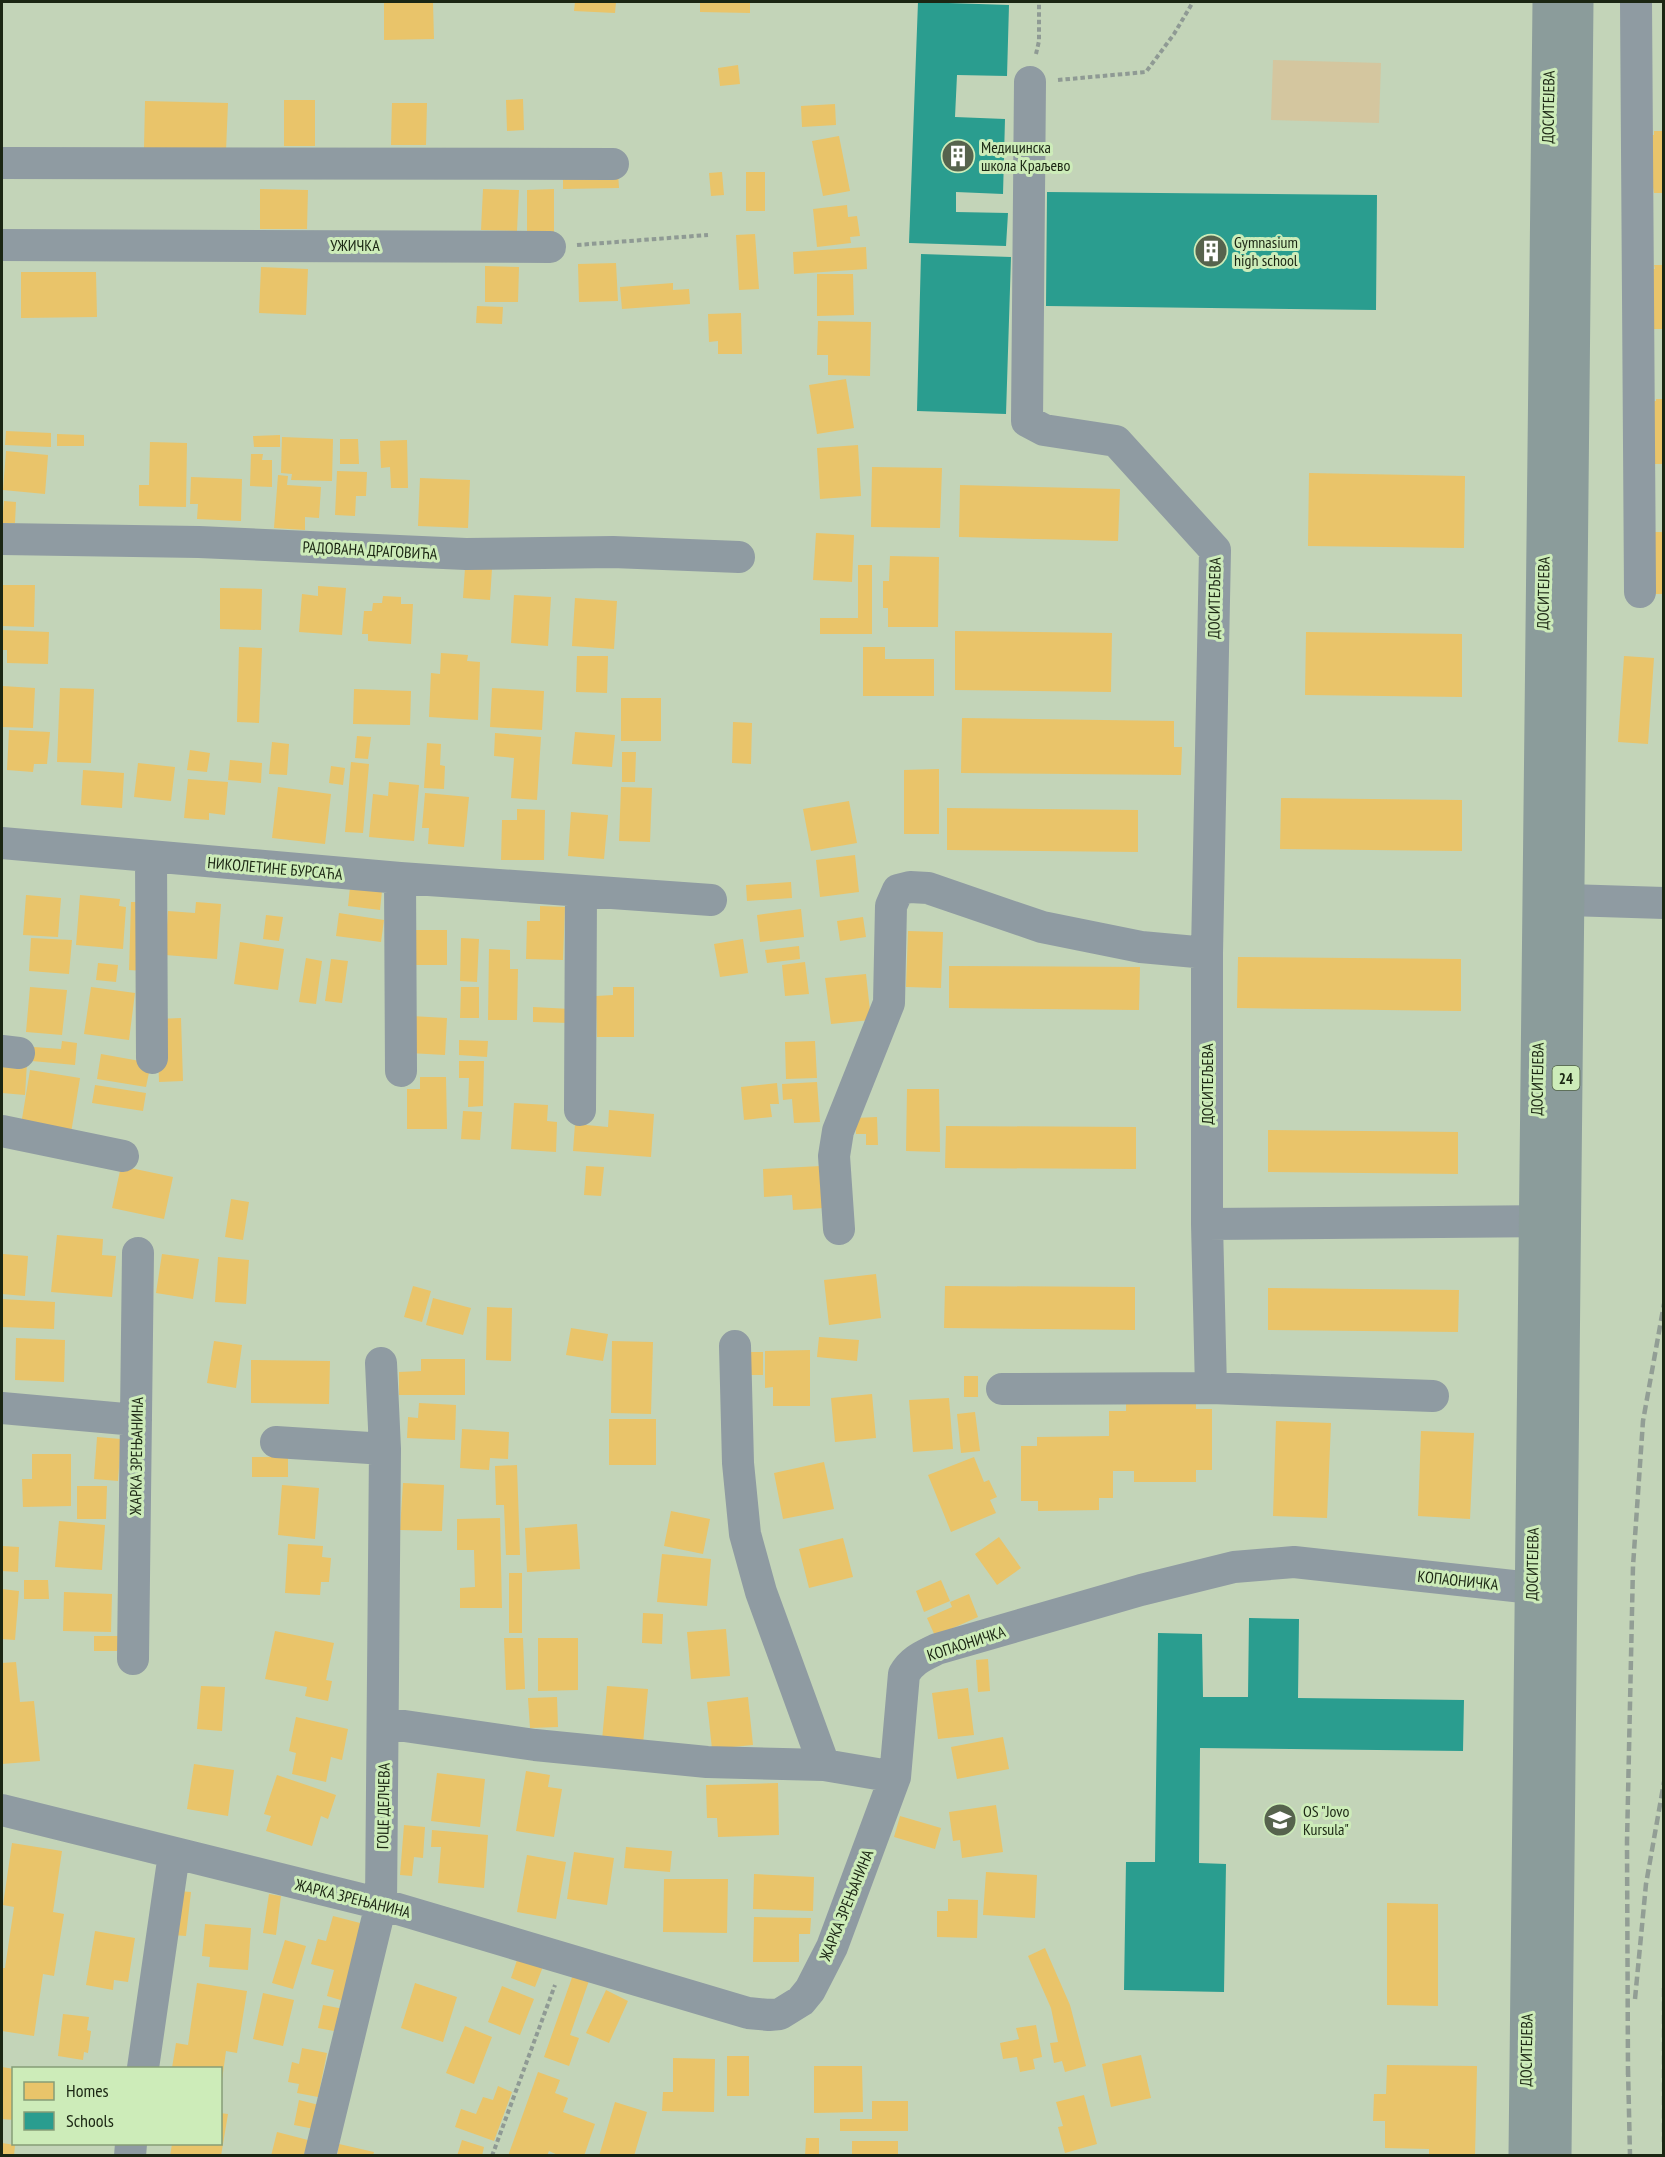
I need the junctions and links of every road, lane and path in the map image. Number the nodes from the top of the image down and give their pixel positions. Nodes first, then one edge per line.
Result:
1 (1038, 2) edge
2 (1193, 2) edge
3 (1549, 2) edge
4 (1577, 2) edge
5 (1636, 2) edge
6 (1030, 82) junction
7 (2, 163) edge
8 (614, 164) dead end
9 (708, 235) dead end
10 (2, 245) edge
11 (550, 246) joint
12 (2, 539) edge
13 (739, 557) dead end
14 (1640, 592) dead end
15 (2, 843) edge
16 (151, 858) junction
17 (400, 878) junction
18 (581, 891) junction
19 (711, 900) dead end
20 (1568, 900) junction
21 (1664, 903) edge
22 (1207, 953) junction
23 (152, 1058) dead end
24 (401, 1071) dead end
25 (580, 1110) dead end
26 (2, 1131) edge
27 (123, 1156) dead end
28 (1550, 1222) junction
29 (1208, 1224) junction
30 (839, 1229) dead end
31 (138, 1253) dead end
32 (735, 1346) dead end
33 (381, 1363) dead end
34 (1210, 1388) junction
35 (1002, 1389) dead end
36 (1433, 1396) dead end
37 (2, 1408) edge
38 (136, 1420) junction
39 (276, 1442) dead end
40 (385, 1449) junction
41 (1546, 1588) junction
42 (133, 1659) dead end
43 (384, 1723) junction
44 (824, 1765) junction
45 (895, 1776) junction
46 (2, 1810) edge
47 (174, 1854) junction
48 (381, 1904) junction
49 (565, 1959) junction
50 (142, 2067) edge
51 (320, 2156) edge
52 (492, 2156) edge
53 (1525, 2156) edge
54 (1555, 2156) edge

1 - 6 path
2 - 6 path
3 - 28 main road, ДОСИТЕЈЕВА / 24
4 - 20 main road, ДОСИТЕЈЕВА / 24
5 - 14 street
6 - 22 street, ДОСИТЕЉЕВА
7 - 8 street
9 - 11 path
10 - 11 street, УЖИЧКА
12 - 13 street, РАДОВАНА ДРАГОВИЋА
15 - 16 street, НИКОЛЕТИНЕ БУРСАЋА
16 - 17 street, НИКОЛЕТИНЕ БУРСАЋА
16 - 23 street
17 - 18 street, НИКОЛЕТИНЕ БУРСАЋА
17 - 24 street
18 - 19 street, НИКОЛЕТИНЕ БУРСАЋА
18 - 25 street
20 - 21 street
20 - 28 main road, ДОСИТЕЈЕВА / 24
22 - 29 street, ДОСИТЕЉЕВА
22 - 30 street
26 - 27 street
28 - 29 street
28 - 41 main road, ДОСИТЕЈЕВА / 24
29 - 34 street, ДОСИТЕЉЕВА
31 - 38 street, ЖАРКА ЗРЕЊАНИНА
32 - 44 street
33 - 40 street, ГОЦЕ ДЕЛЧЕВА
34 - 35 street
34 - 36 street
37 - 38 street
38 - 42 street, ЖАРКА ЗРЕЊАНИНА
39 - 40 street
40 - 43 street, ГОЦЕ ДЕЛЧЕВА
41 - 45 street, КОПАОНИЧКА
41 - 53 main road, ДОСИТЕЈЕВА / 24
41 - 54 main road, ДОСИТЕЈЕВА / 24
43 - 44 street
43 - 48 street, ГОЦЕ ДЕЛЧЕВА
44 - 45 street
45 - 49 street, ЖАРКА ЗРЕЊАНИНА
46 - 47 street, ЖАРКА ЗРЕЊАНИНА
47 - 48 street, ЖАРКА ЗРЕЊАНИНА
47 - 50 street
48 - 49 street, ЖАРКА ЗРЕЊАНИНА
48 - 51 street, ГОЦЕ ДЕЛЧЕВА
49 - 52 path

